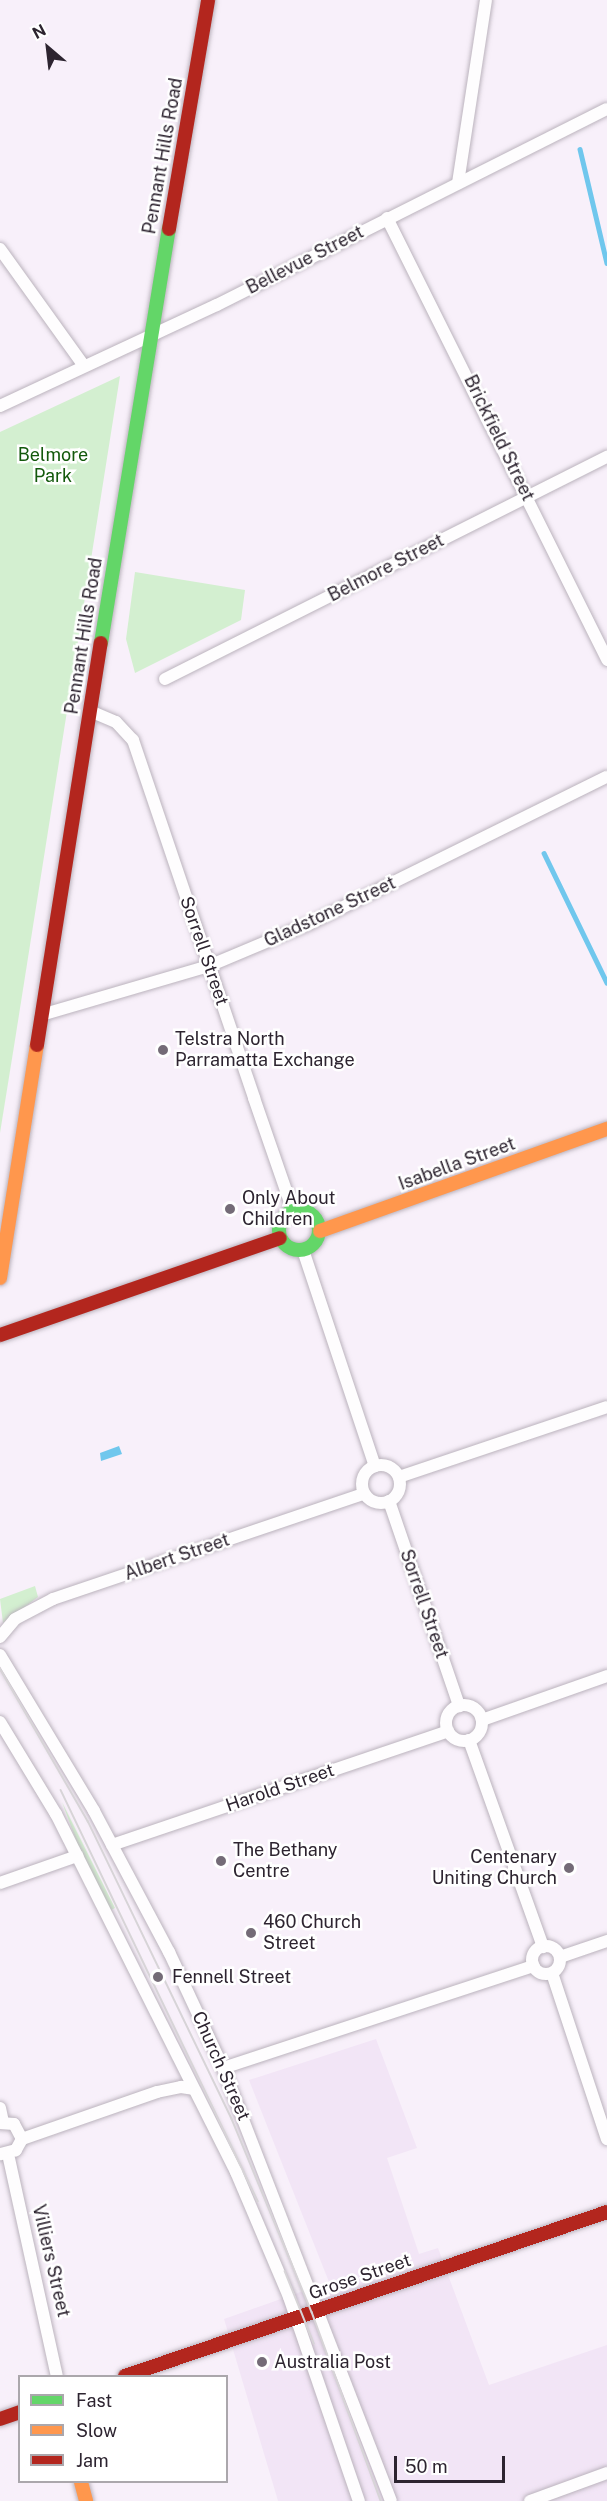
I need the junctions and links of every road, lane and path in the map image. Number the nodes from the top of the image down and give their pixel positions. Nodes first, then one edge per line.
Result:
1 (208, 0) edge
2 (486, 0) edge
3 (607, 109) edge
4 (458, 183) junction
5 (387, 218) junction
6 (0, 249) edge
7 (150, 336) junction
8 (84, 366) junction
9 (0, 406) edge
10 (607, 456) edge
11 (527, 496) junction
12 (607, 660) edge
13 (165, 679) dead end
14 (90, 711) junction
15 (607, 777) edge
16 (209, 966) junction
17 (41, 1015) junction
18 (607, 1129) edge
19 (297, 1209) junction
20 (320, 1231) junction
21 (280, 1238) junction
22 (2, 1250) edge
23 (303, 1250) junction
24 (0, 1278) edge
25 (0, 1335) edge
26 (607, 1407) edge
27 (375, 1466) junction
28 (399, 1477) junction
29 (364, 1494) junction
30 (390, 1501) junction
31 (0, 1637) edge
32 (0, 1655) edge
33 (607, 1676) edge
34 (459, 1706) junction
35 (482, 1720) junction
36 (0, 1722) edge
37 (448, 1731) junction
38 (470, 1740) junction
39 (112, 1845) junction
40 (77, 1856) junction
41 (0, 1883) edge
42 (607, 1941) edge
43 (543, 1947) junction
44 (560, 1957) junction
45 (534, 1966) junction
46 (552, 1973) junction
47 (224, 2068) junction
48 (193, 2089) junction
49 (0, 2108) edge
50 (2, 2122) edge
51 (22, 2139) junction
52 (607, 2139) edge
53 (4, 2154) edge
54 (607, 2212) edge
55 (319, 2310) junction
56 (297, 2318) junction
57 (57, 2375) edge
58 (128, 2375) edge
59 (18, 2413) edge
60 (0, 2419) edge
61 (607, 2473) edge
62 (82, 2483) edge
63 (86, 2501) edge
64 (359, 2501) edge
65 (391, 2501) edge
66 (530, 2501) edge

1 - 7 main road, Pennant Hills Road
2 - 4 street
3 - 4 street, Bellevue Street
4 - 5 street, Bellevue Street
5 - 7 street, Bellevue Street
5 - 11 street, Brickfield Street
6 - 8 street
7 - 8 street, Bellevue Street
7 - 14 main road, Pennant Hills Road
8 - 9 street, Bellevue Street
10 - 11 street, Belmore Street
11 - 12 street, Brickfield Street
11 - 13 street, Belmore Street
14 - 16 street, Sorrell Street
14 - 17 main road, Pennant Hills Road
15 - 16 street, Gladstone Street
16 - 17 street, Gladstone Street
16 - 19 street, Sorrell Street
17 - 22 main road, Pennant Hills Road
18 - 20 main road, Isabella Street
19 - 20 main road
19 - 21 main road
20 - 23 main road
21 - 23 main road
21 - 25 main road
22 - 24 main road, Pennant Hills Road
23 - 27 street
26 - 28 street
27 - 28 street
27 - 29 street
28 - 30 street
29 - 30 street
29 - 31 street, Albert Street
30 - 34 street, Sorrell Street
32 - 39 street, Church Street
33 - 35 street
34 - 35 street
34 - 37 street
35 - 38 street
36 - 40 street, Church Street
37 - 38 street
37 - 39 street, Harold Street
38 - 43 street
39 - 47 street, Church Street
40 - 41 street
40 - 48 street, Church Street
42 - 44 street
43 - 44 street
43 - 45 street
44 - 46 street
45 - 46 street
45 - 47 street
46 - 52 street
47 - 55 street, Church Street
48 - 51 street
48 - 56 street, Church Street
49 - 50 street
50 - 51 street
51 - 53 street
53 - 57 street, Villiers Street
54 - 55 main road, Grose Street
55 - 56 main road, Grose Street
55 - 65 street, Church Street
56 - 58 main road, Grose Street
56 - 64 street, Church Street
59 - 60 main road
61 - 66 street
62 - 63 main road

